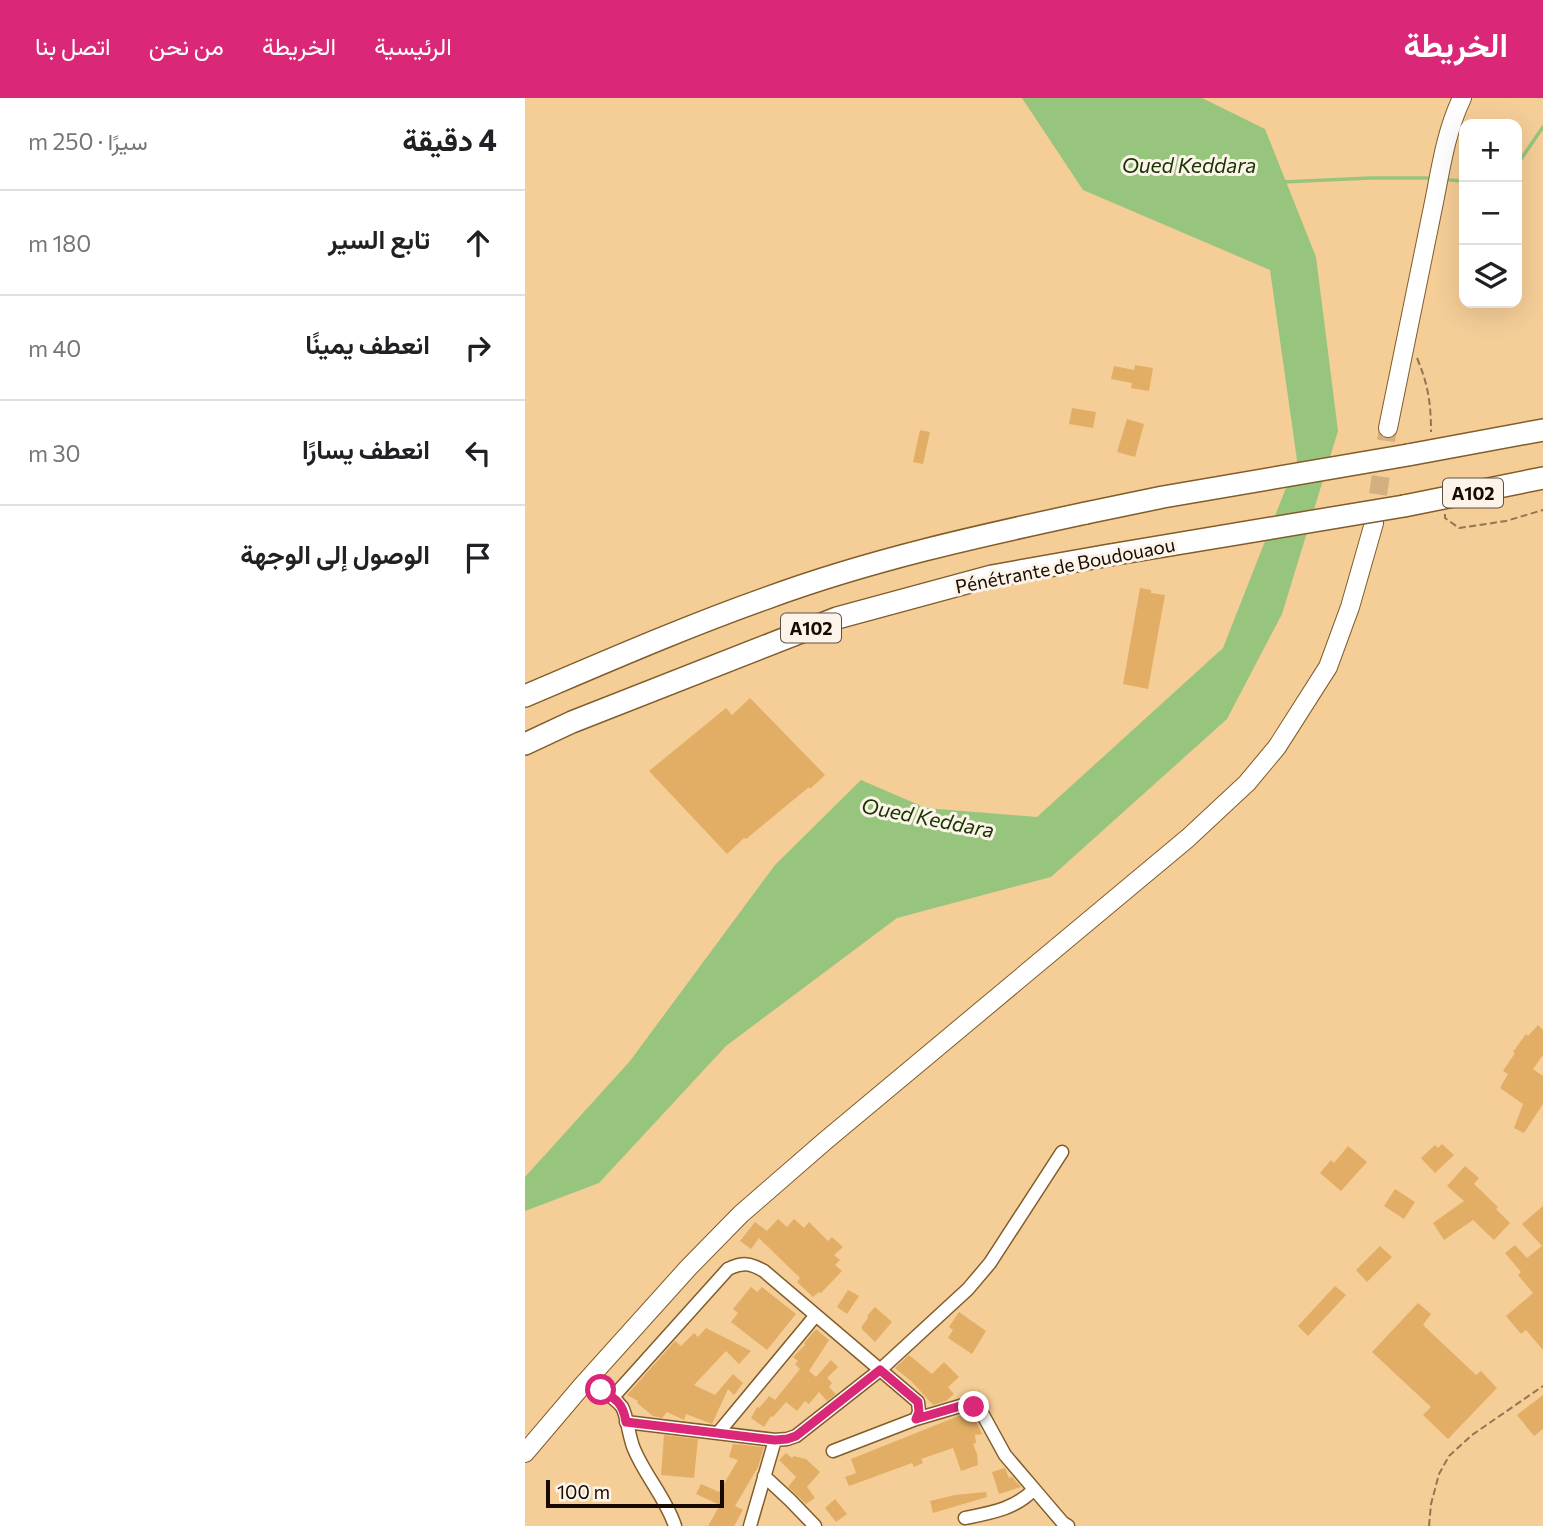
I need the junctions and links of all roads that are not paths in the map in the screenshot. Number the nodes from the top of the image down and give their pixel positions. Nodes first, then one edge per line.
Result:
1 (1462, 98) edge
2 (1388, 428) tunnel mouth
3 (1543, 430) edge
4 (1543, 478) edge
5 (1374, 523) tunnel mouth
6 (525, 696) edge
7 (525, 744) edge
8 (1062, 1152) dead end
9 (816, 1315) junction
10 (880, 1370) junction
11 (587, 1381) junction
12 (613, 1397) junction
13 (916, 1419) junction
14 (626, 1422) junction
15 (718, 1433) junction
16 (775, 1440) junction
17 (833, 1451) dead end
18 (525, 1454) edge
19 (764, 1476) junction
20 (1034, 1489) junction
21 (965, 1518) dead end
22 (675, 1526) edge
23 (750, 1526) edge
24 (815, 1526) edge
25 (1068, 1526) edge

1 - 2 main road
3 - 6 highway, A102, bridge
4 - 7 highway, Pénétrante de Boudouaou / A102, bridge
5 - 11 main road
8 - 10 street
9 - 10 street
9 - 12 street
9 - 15 street
10 - 13 street
10 - 16 street
11 - 12 street
11 - 18 main road
12 - 14 street
13 - 17 street
13 - 20 street
14 - 15 street
14 - 22 street
15 - 16 street
16 - 19 street
19 - 23 street
19 - 24 street
20 - 21 street
20 - 25 street

